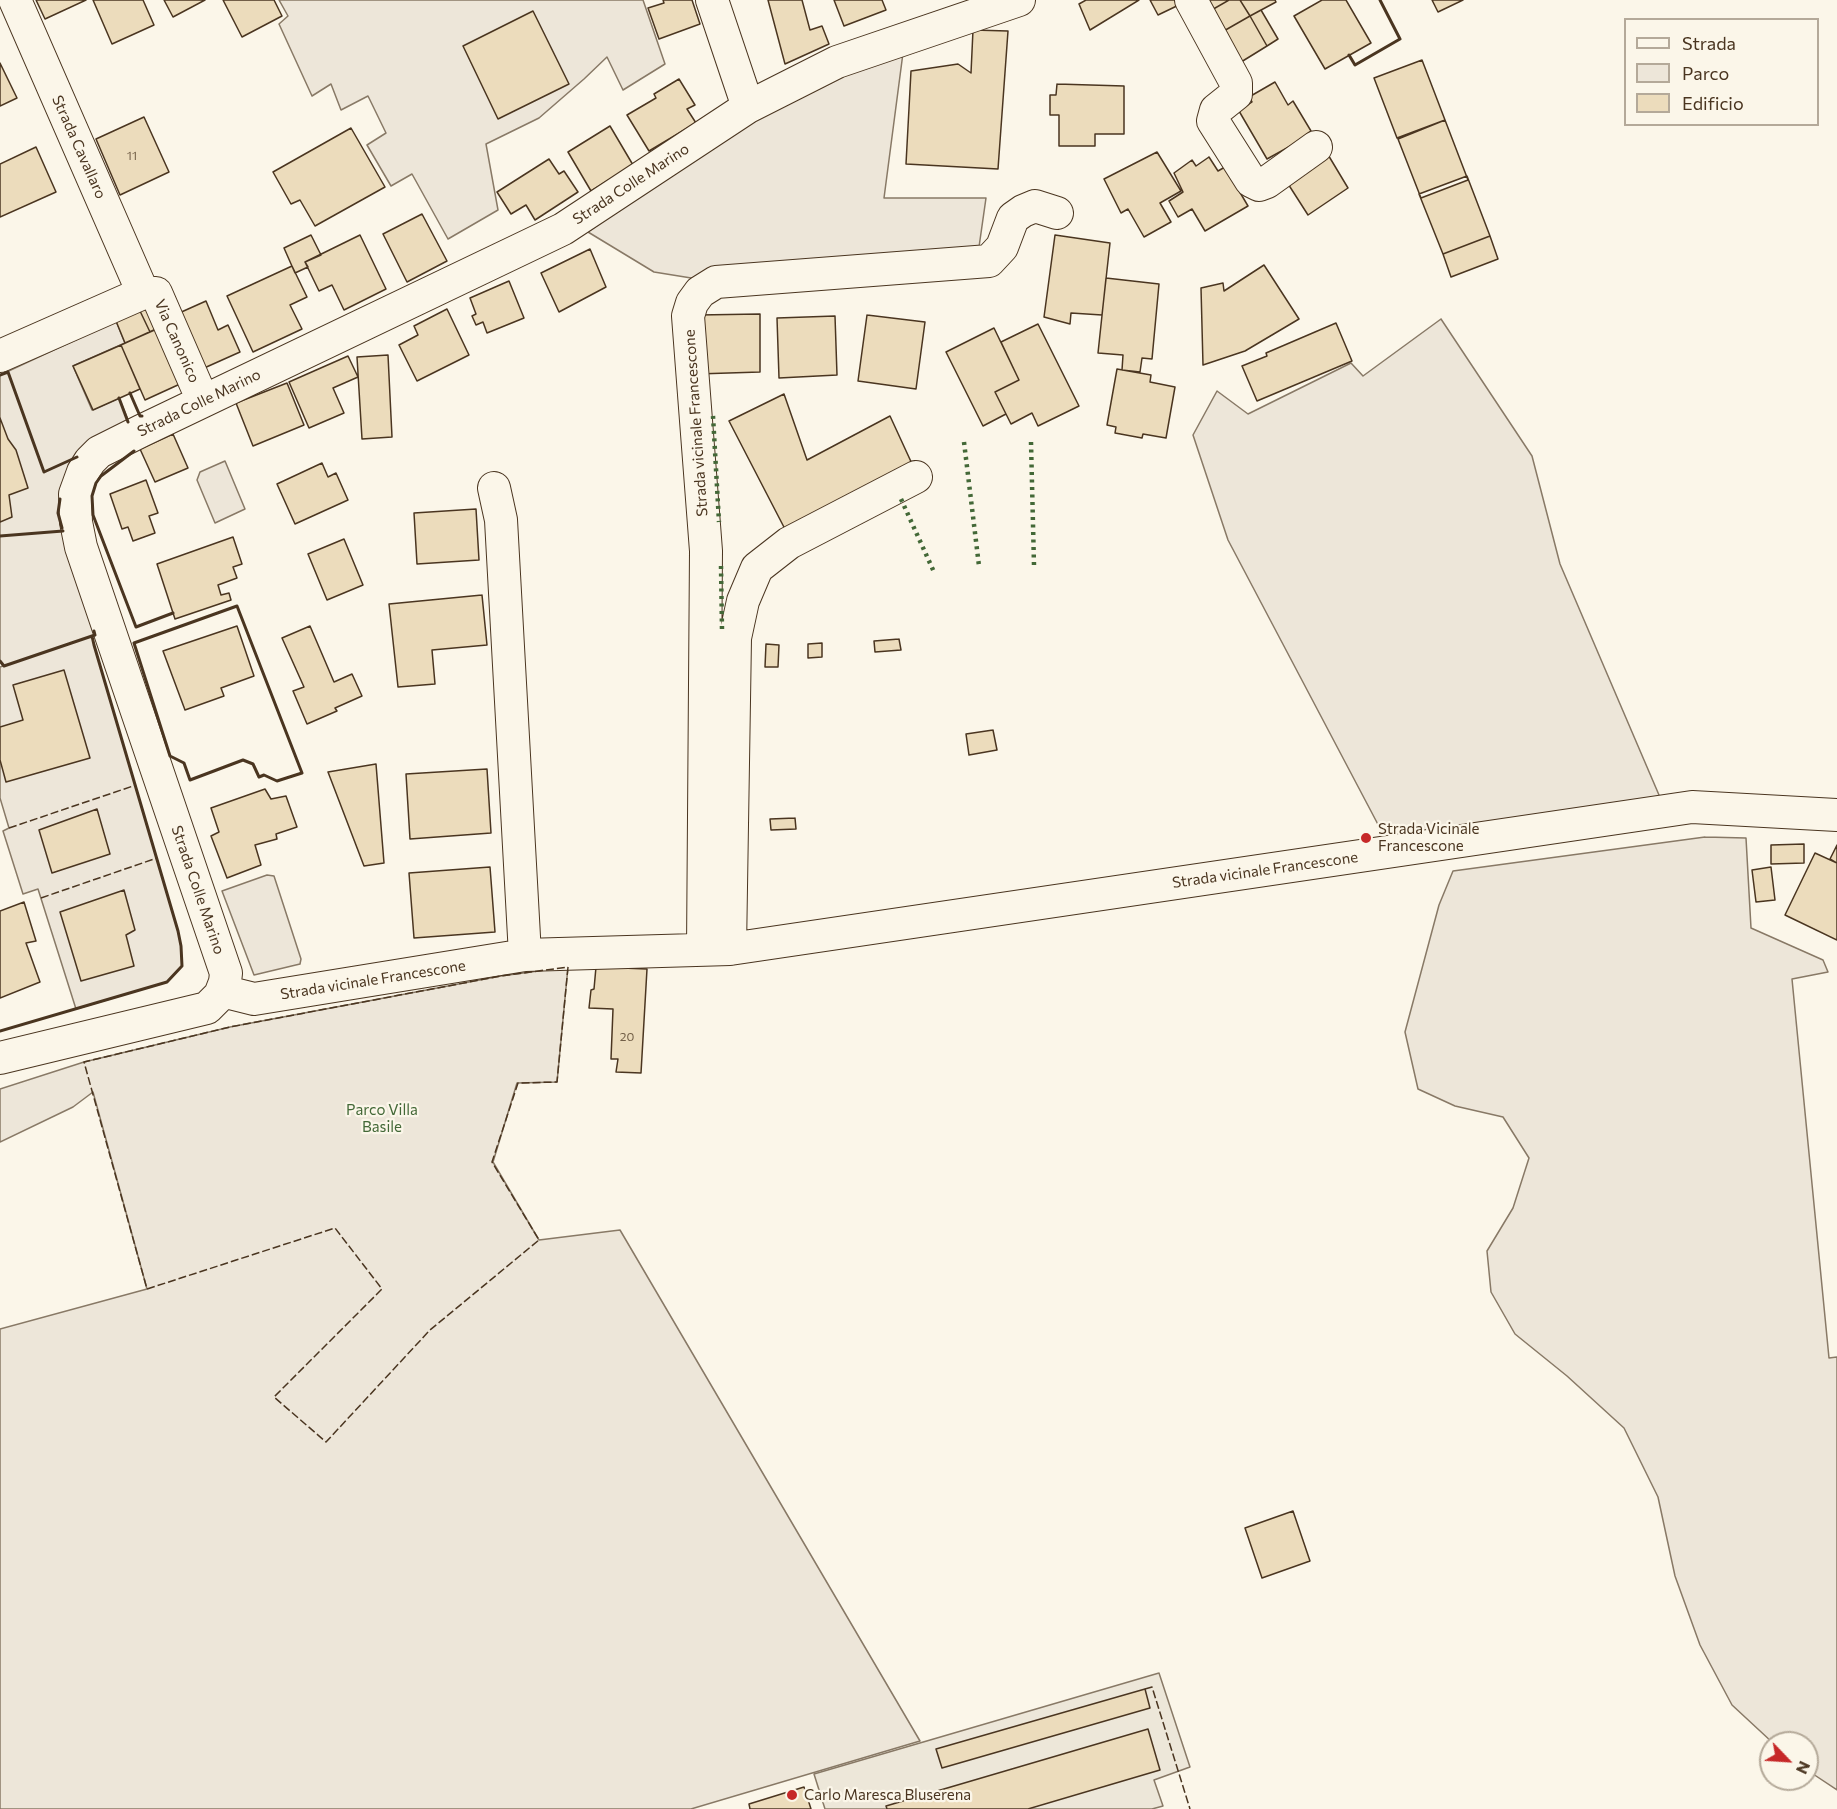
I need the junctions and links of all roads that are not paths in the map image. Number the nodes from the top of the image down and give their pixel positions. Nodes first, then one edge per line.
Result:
1 (15, 0) edge
2 (712, 0) edge
3 (1019, 0) edge
4 (1191, 0) edge
5 (748, 107) junction
6 (1316, 147) dead end
7 (1057, 213) dead end
8 (142, 293) junction
9 (0, 356) edge
10 (203, 401) junction
11 (916, 477) dead end
12 (494, 488) dead end
13 (1837, 815) edge
14 (717, 949) junction
15 (525, 955) junction
16 (222, 991) junction
17 (0, 1058) edge

1 - 8 street, Strada Cavallaro
2 - 5 street
3 - 5 street, Strada Colle Marino
4 - 6 street
5 - 10 street, Strada Colle Marino
7 - 14 street, Strada vicinale Francescone
8 - 9 street
8 - 10 street, Via Canonico
10 - 16 street, Strada Colle Marino
11 - 14 street
12 - 15 street
13 - 14 street, Strada vicinale Francescone
14 - 15 street, Strada vicinale Francescone
15 - 16 street, Strada vicinale Francescone
16 - 17 street

